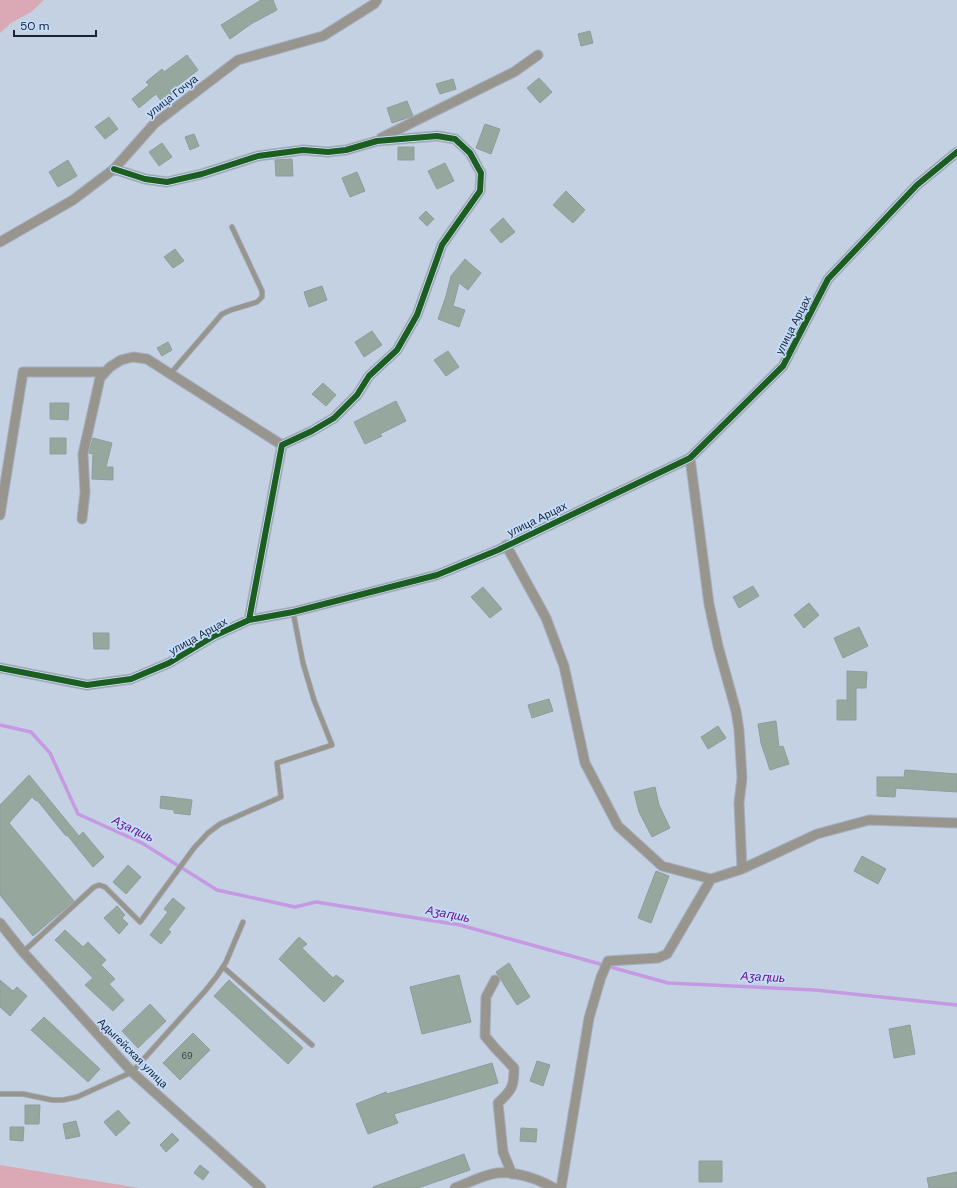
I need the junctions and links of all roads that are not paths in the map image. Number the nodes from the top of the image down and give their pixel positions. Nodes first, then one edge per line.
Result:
1 (377, 0) edge
2 (538, 55) dead end
3 (376, 141) junction
4 (957, 152) edge
5 (114, 169) junction
6 (232, 227) dead end
7 (0, 242) edge
8 (105, 372) junction
9 (171, 373) junction
10 (282, 445) junction
11 (690, 458) junction
12 (0, 516) edge
13 (82, 519) dead end
14 (506, 545) junction
15 (293, 612) junction
16 (249, 620) junction
17 (0, 668) edge
18 (957, 823) edge
19 (742, 869) junction
20 (711, 879) junction
21 (243, 922) dead end
22 (0, 923) edge
23 (22, 952) junction
24 (222, 967) junction
25 (495, 980) dead end
26 (312, 1045) dead end
27 (132, 1072) junction
28 (0, 1094) edge
29 (512, 1174) junction
30 (261, 1188) edge
31 (455, 1188) edge
32 (554, 1188) edge
33 (561, 1188) edge

1 - 5 street, улица Гочуа
2 - 3 street
3 - 5 street
3 - 10 street
4 - 11 street, улица Арцах
5 - 7 street, улица Гочуа
6 - 9 lane
8 - 9 street
8 - 12 street
8 - 13 street
9 - 10 street
10 - 16 street
11 - 14 street, улица Арцах
11 - 19 street
14 - 15 street, улица Арцах
14 - 20 street
15 - 16 street, улица Арцах
15 - 23 lane
16 - 17 street, улица Арцах
18 - 19 street
19 - 20 street
20 - 33 street
21 - 24 lane
22 - 23 street, Адыгейская улица
23 - 27 street, Адыгейская улица
24 - 26 lane
24 - 27 lane
25 - 29 street
27 - 28 lane
27 - 30 street, Адыгейская улица
29 - 31 street
29 - 32 street

